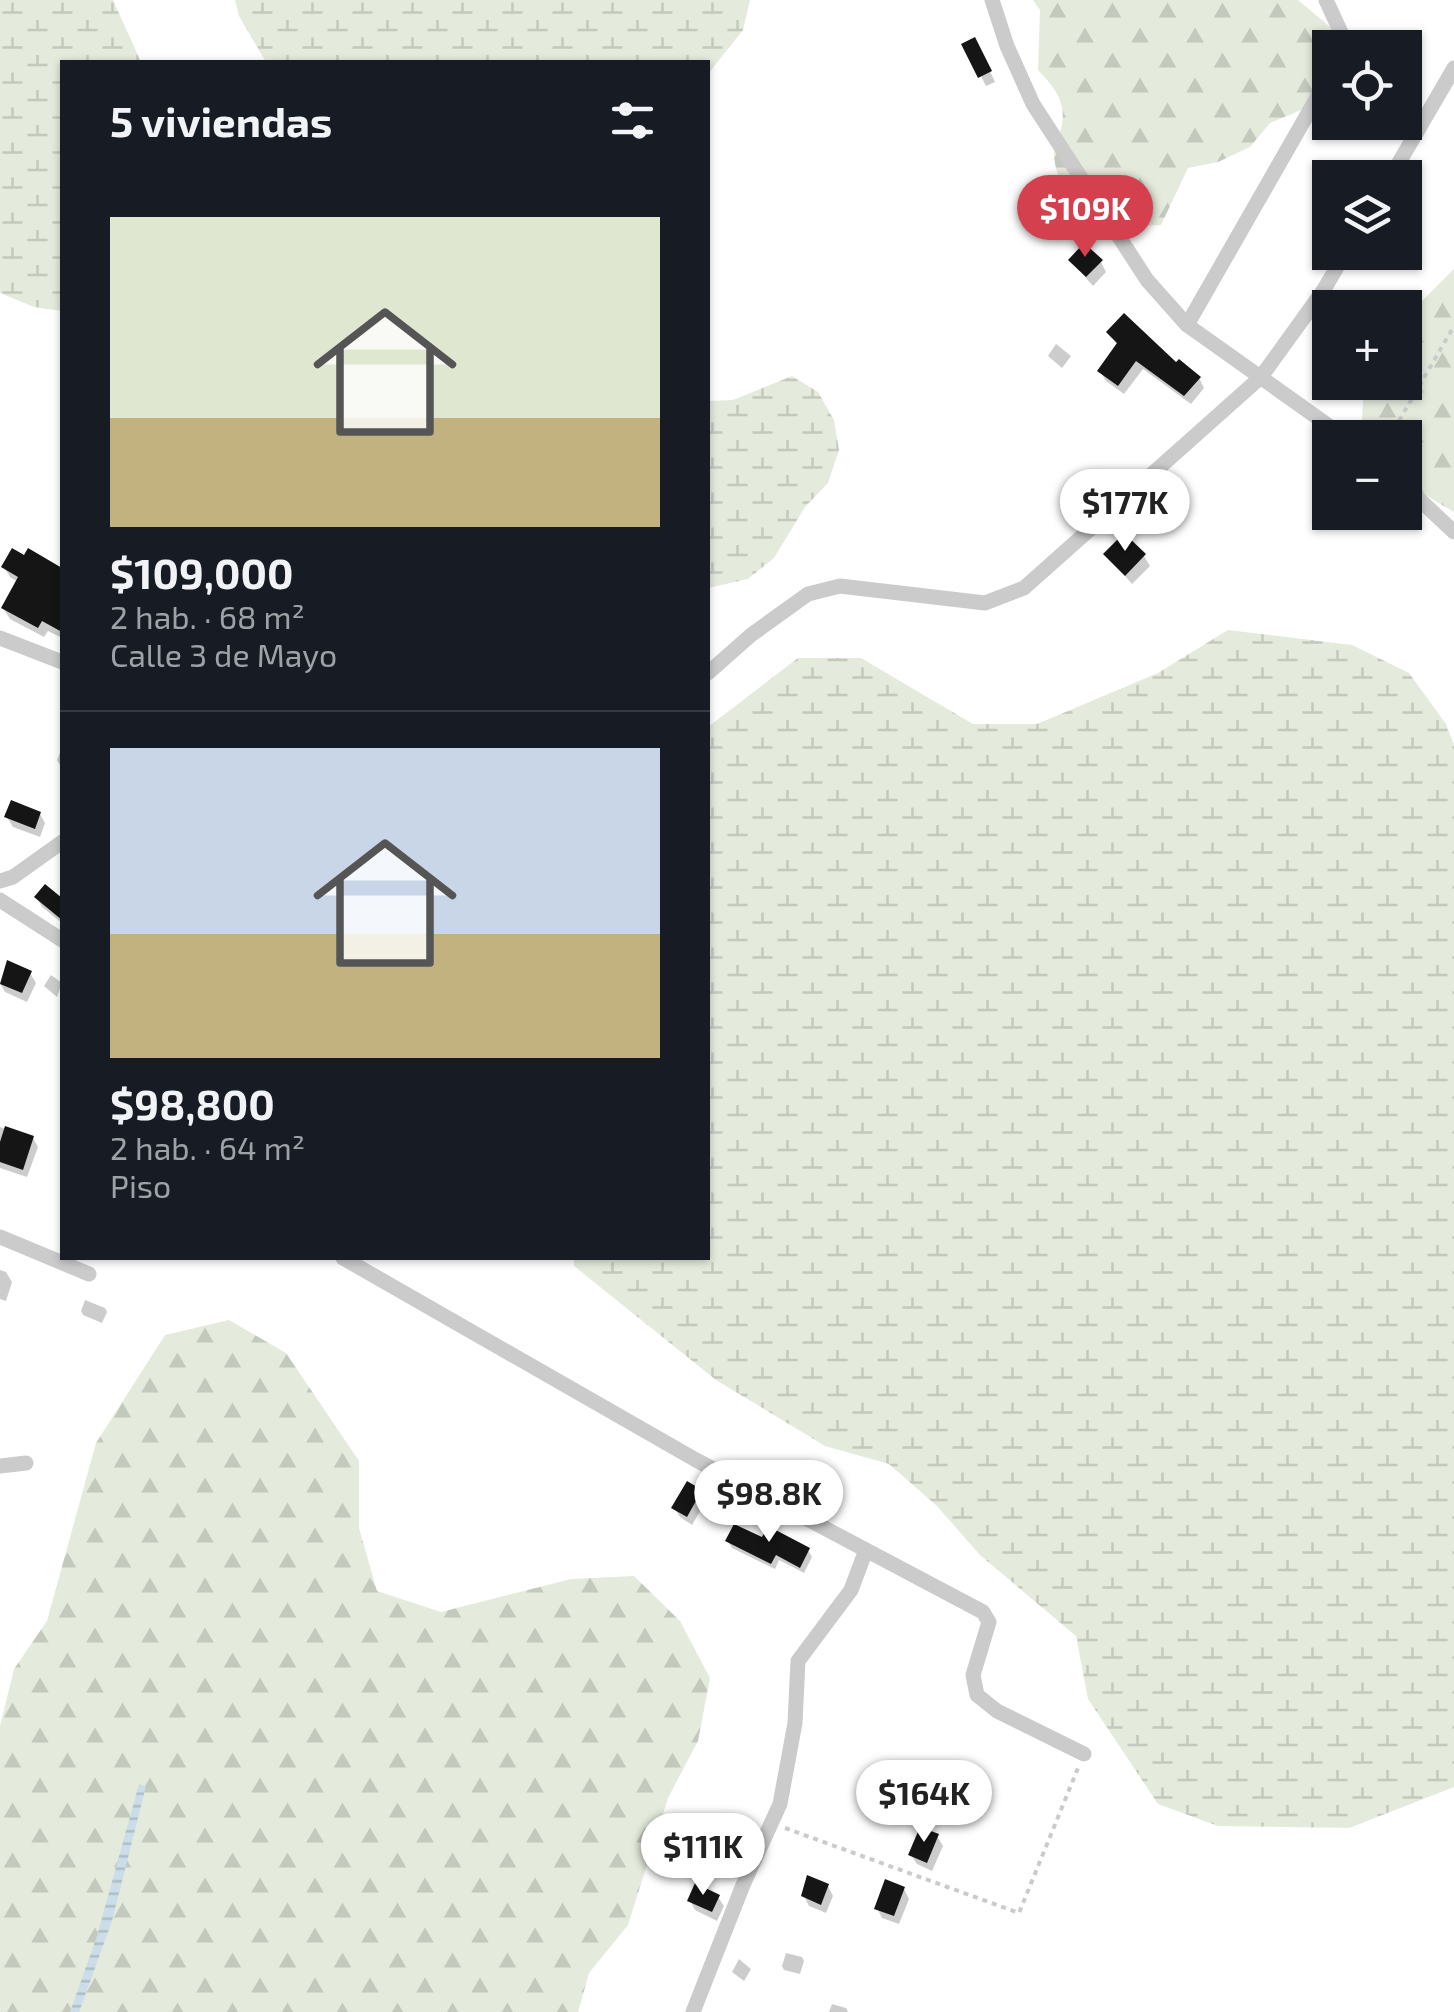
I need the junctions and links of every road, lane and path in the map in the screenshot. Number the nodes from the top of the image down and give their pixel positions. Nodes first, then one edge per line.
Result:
1 (992, 0) edge
2 (1326, 0) edge
3 (1340, 30) edge
4 (1454, 68) edge
5 (1312, 107) edge
6 (1400, 160) edge
7 (1336, 270) edge
8 (1188, 325) junction
9 (1454, 326) edge
10 (1261, 376) junction
11 (1321, 420) edge
12 (1399, 420) edge
13 (1422, 502) edge
14 (1454, 532) edge
15 (0, 638) edge
16 (60, 661) edge
17 (710, 671) edge
18 (60, 843) edge
19 (0, 881) edge
20 (0, 900) edge
21 (60, 939) edge
22 (0, 1237) edge
23 (346, 1260) edge
24 (89, 1274) dead end
25 (26, 1463) dead end
26 (0, 1466) edge
27 (866, 1550) junction
28 (1084, 1754) joint
29 (771, 1824) junction
30 (693, 2012) edge

1 - 8 street
2 - 3 street
4 - 6 street
5 - 8 street
7 - 10 street
8 - 10 street
9 - 12 path
10 - 11 street
10 - 17 street
13 - 14 street
15 - 16 street
18 - 19 street
20 - 21 street
22 - 24 street
23 - 27 street
25 - 26 street
27 - 28 street
27 - 29 street
28 - 29 path
29 - 30 street

